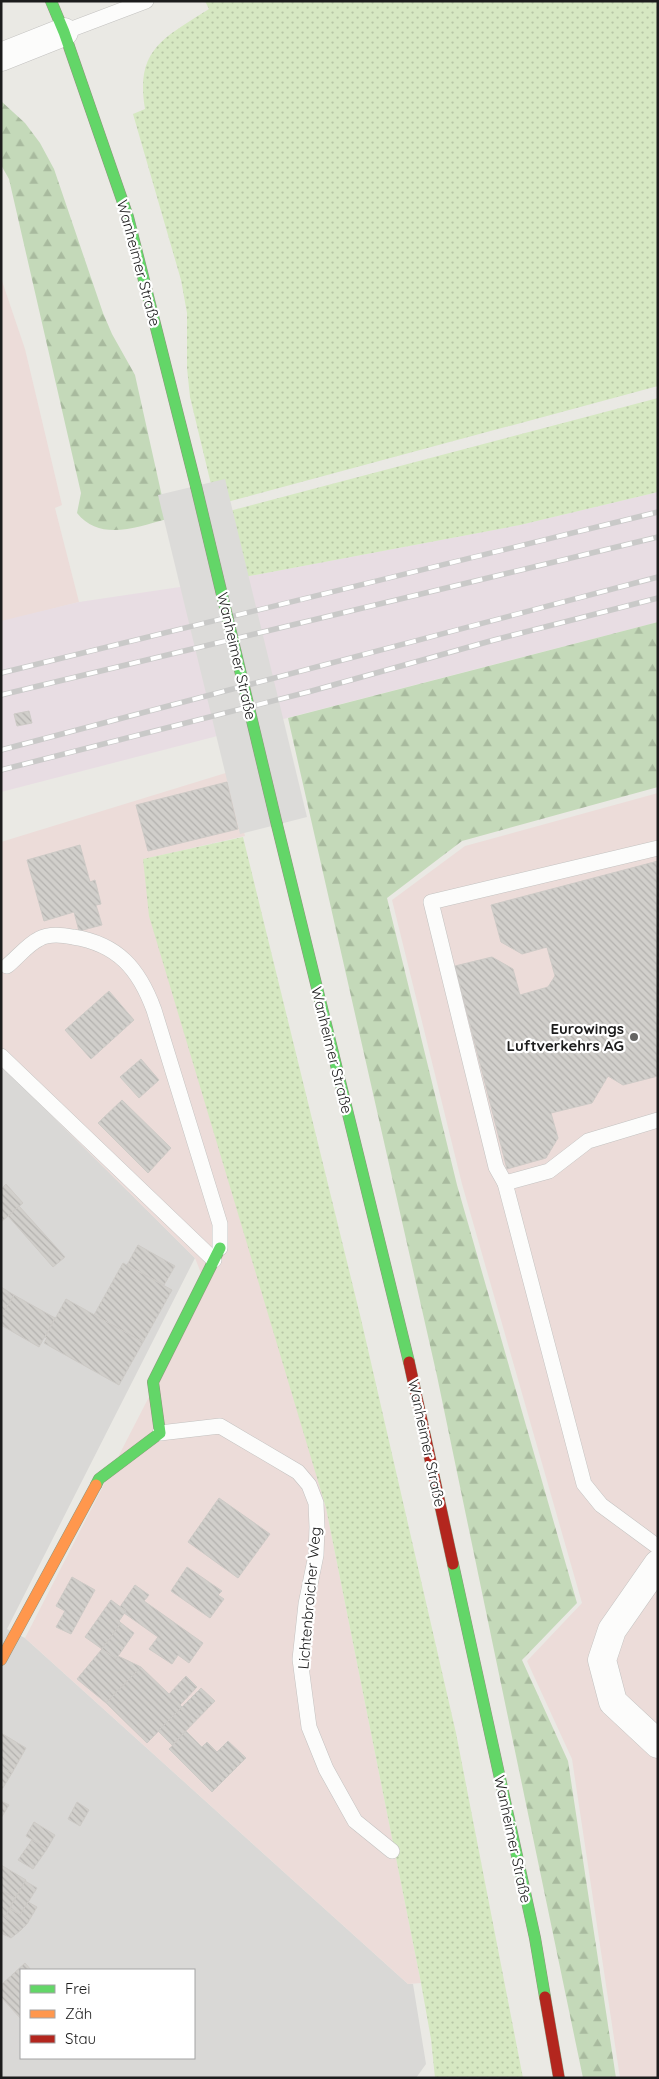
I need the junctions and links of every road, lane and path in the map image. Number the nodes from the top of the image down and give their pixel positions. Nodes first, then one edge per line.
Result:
1 (51, 1) edge
2 (146, 1) edge
3 (64, 32) junction
4 (1, 57) edge
5 (658, 848) edge
6 (7, 966) dead end
7 (1, 1056) edge
8 (658, 1120) edge
9 (505, 1183) junction
10 (217, 1254) junction
11 (160, 1433) junction
12 (658, 1548) edge
13 (658, 1564) edge
14 (1, 1660) edge
15 (658, 1744) edge
16 (392, 1851) dead end
17 (559, 2078) edge

1 - 3 street, Wanheimer Straße
2 - 3 lane
3 - 4 street
3 - 17 street, Wanheimer Straße, bridge
5 - 9 lane
6 - 10 lane
7 - 10 lane
8 - 9 lane
9 - 12 lane
10 - 11 street
11 - 14 street
11 - 16 lane, Lichtenbroicher Weg
13 - 15 street

